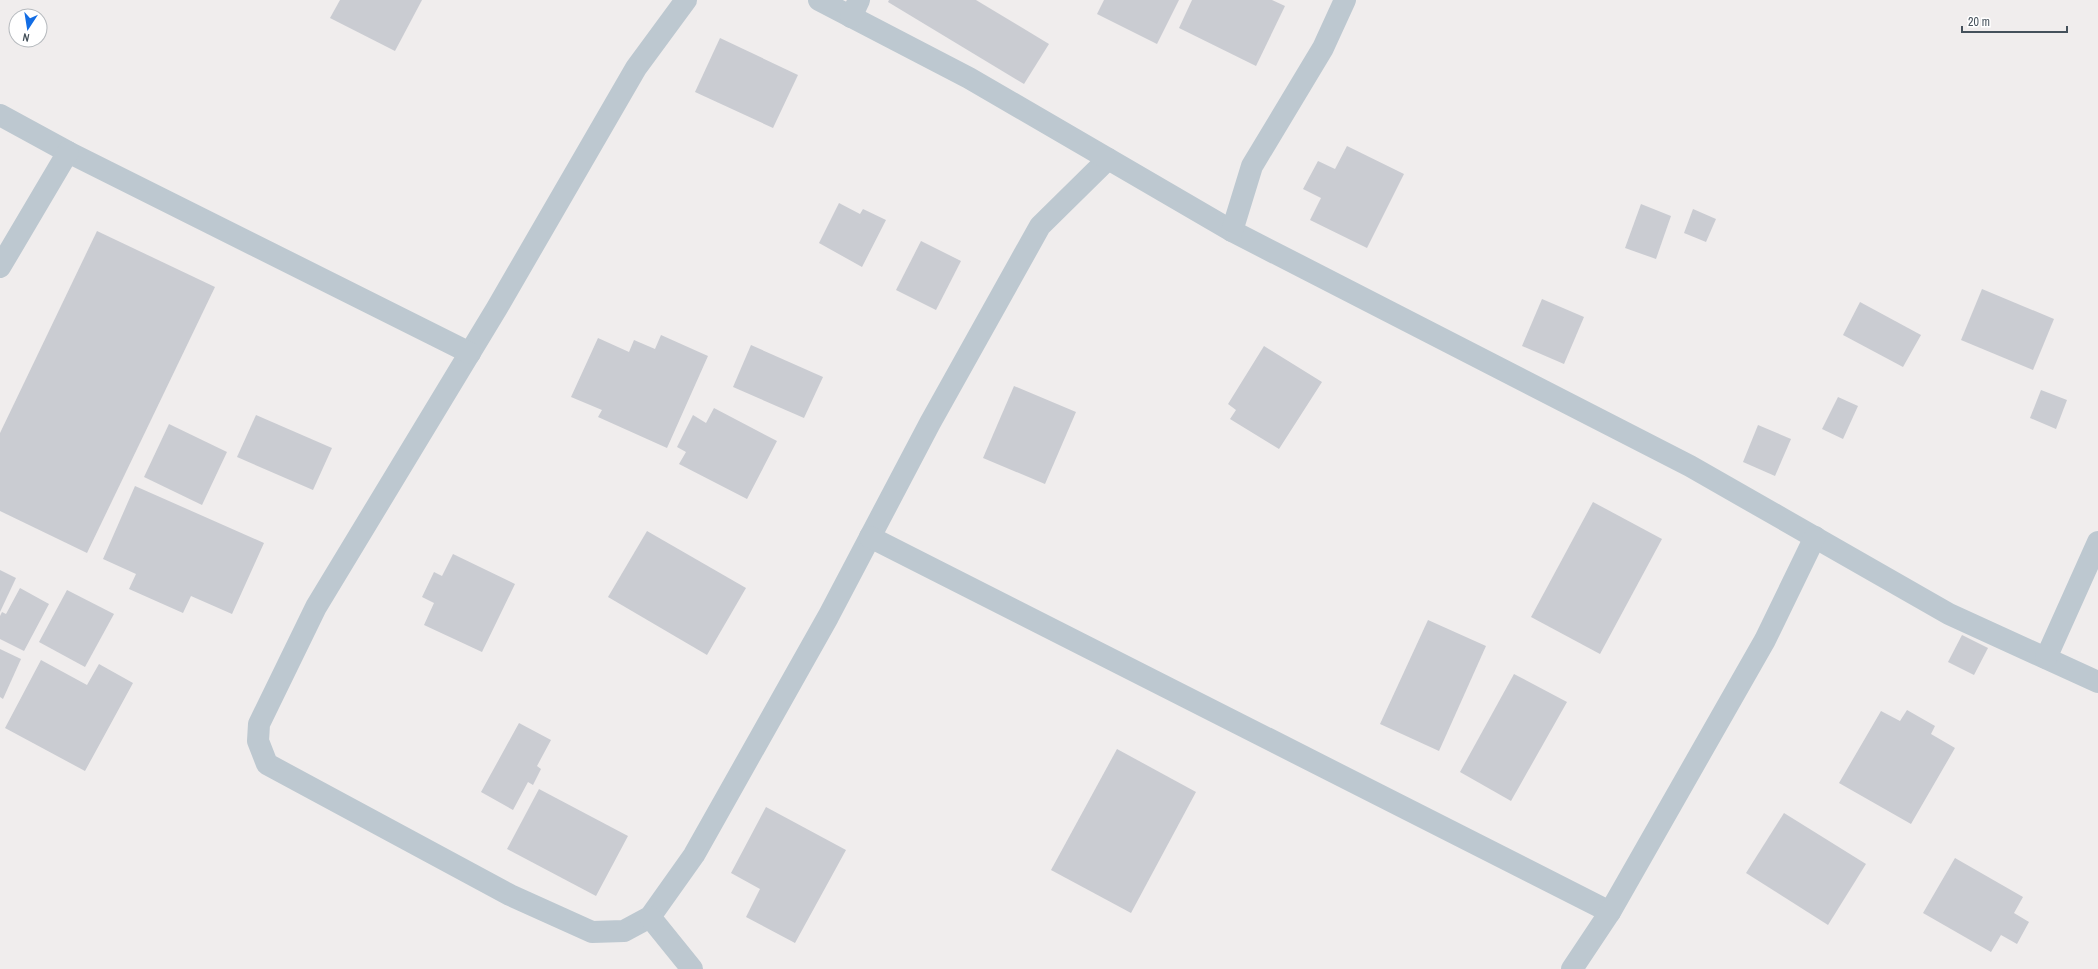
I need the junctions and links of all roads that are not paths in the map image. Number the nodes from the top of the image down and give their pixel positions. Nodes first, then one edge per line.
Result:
1 (686, 0) edge
2 (819, 0) edge
3 (1345, 0) edge
4 (855, 8) edge
5 (0, 115) edge
6 (68, 152) junction
7 (1108, 159) junction
8 (1232, 231) junction
9 (0, 267) edge
10 (470, 353) junction
11 (870, 537) junction
12 (1815, 537) junction
13 (2098, 542) edge
14 (2046, 658) junction
15 (2098, 682) edge
16 (1610, 912) junction
17 (650, 917) junction
18 (692, 969) edge
19 (1572, 969) edge

1 - 10 street
2 - 4 street
3 - 8 street
4 - 7 street
5 - 6 street
6 - 9 street
6 - 10 street
7 - 8 street
7 - 11 street
8 - 12 street
10 - 17 street
11 - 16 street
11 - 17 street
12 - 14 street
12 - 16 street
13 - 14 street
14 - 15 street
16 - 19 street
17 - 18 street

